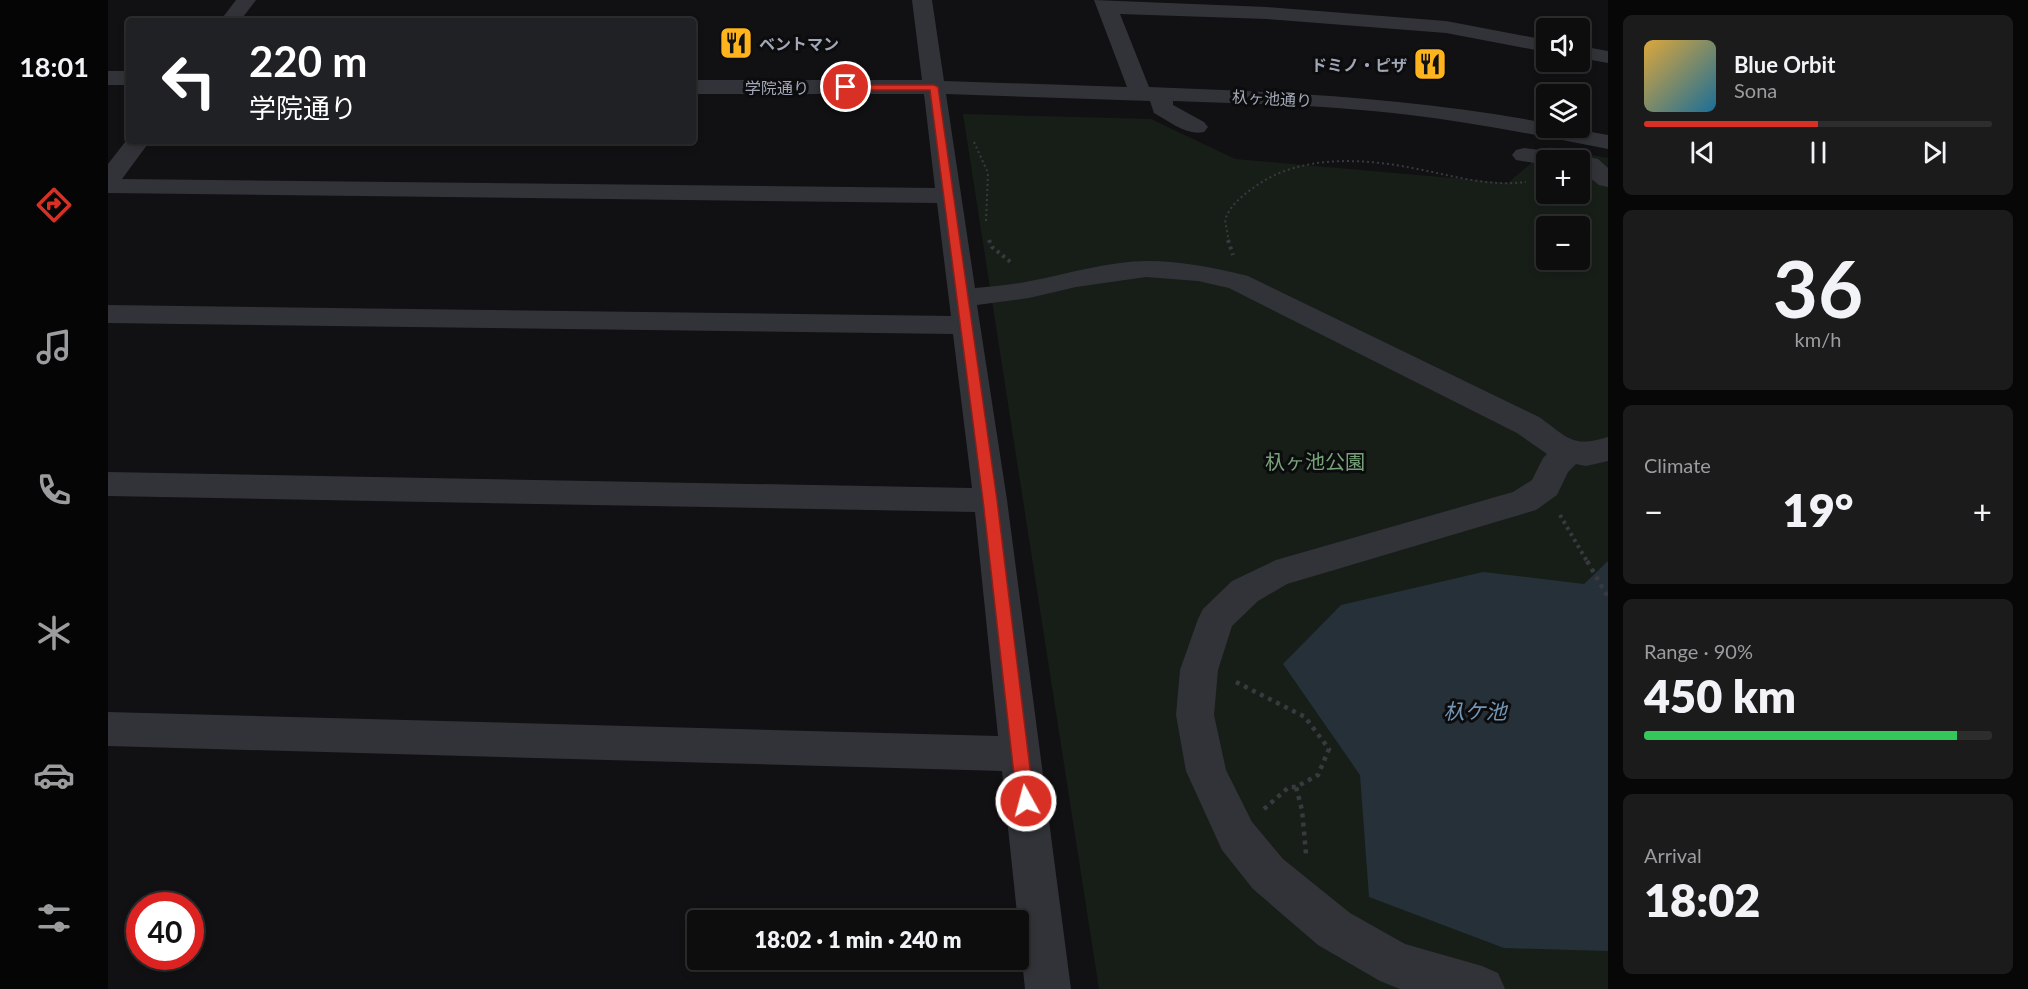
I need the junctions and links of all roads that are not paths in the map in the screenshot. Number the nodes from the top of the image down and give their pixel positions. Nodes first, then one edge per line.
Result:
1 (246, 0) edge
2 (922, 0) edge
3 (1106, 4) edge
4 (1263, 6) edge
5 (1432, 9) dead end
6 (232, 18) edge
7 (1446, 27) junction
8 (1536, 44) edge
9 (1590, 54) edge
10 (1608, 57) edge
11 (108, 78) edge
12 (126, 78) edge
13 (696, 87) edge
14 (934, 87) junction
15 (1151, 93) junction
16 (1196, 127) dead end
17 (1608, 142) edge
18 (136, 144) edge
19 (1524, 156) dead end
20 (1536, 157) edge
21 (1590, 165) edge
22 (108, 180) edge
23 (1608, 180) edge
24 (108, 186) edge
25 (948, 196) junction
26 (963, 311) junction
27 (108, 314) edge
28 (1608, 448) edge
29 (1568, 453) junction
30 (108, 484) edge
31 (990, 500) junction
32 (108, 729) edge
33 (1020, 754) junction
34 (1048, 989) edge
35 (1482, 989) edge

1 - 6 street
2 - 14 street
3 - 4 street
3 - 15 street
4 - 7 street
5 - 7 street
7 - 8 street
9 - 10 street
11 - 12 street
13 - 14 street, 学院通り
14 - 15 street, 杁ヶ池通り
14 - 25 street
15 - 16 street
15 - 17 street, 杁ヶ池通り
18 - 22 street
19 - 20 street
21 - 23 street
24 - 25 street
25 - 26 street
26 - 27 street
26 - 29 street
26 - 31 street
28 - 29 street
29 - 35 street
30 - 31 street
31 - 33 street
32 - 33 street
33 - 34 street

